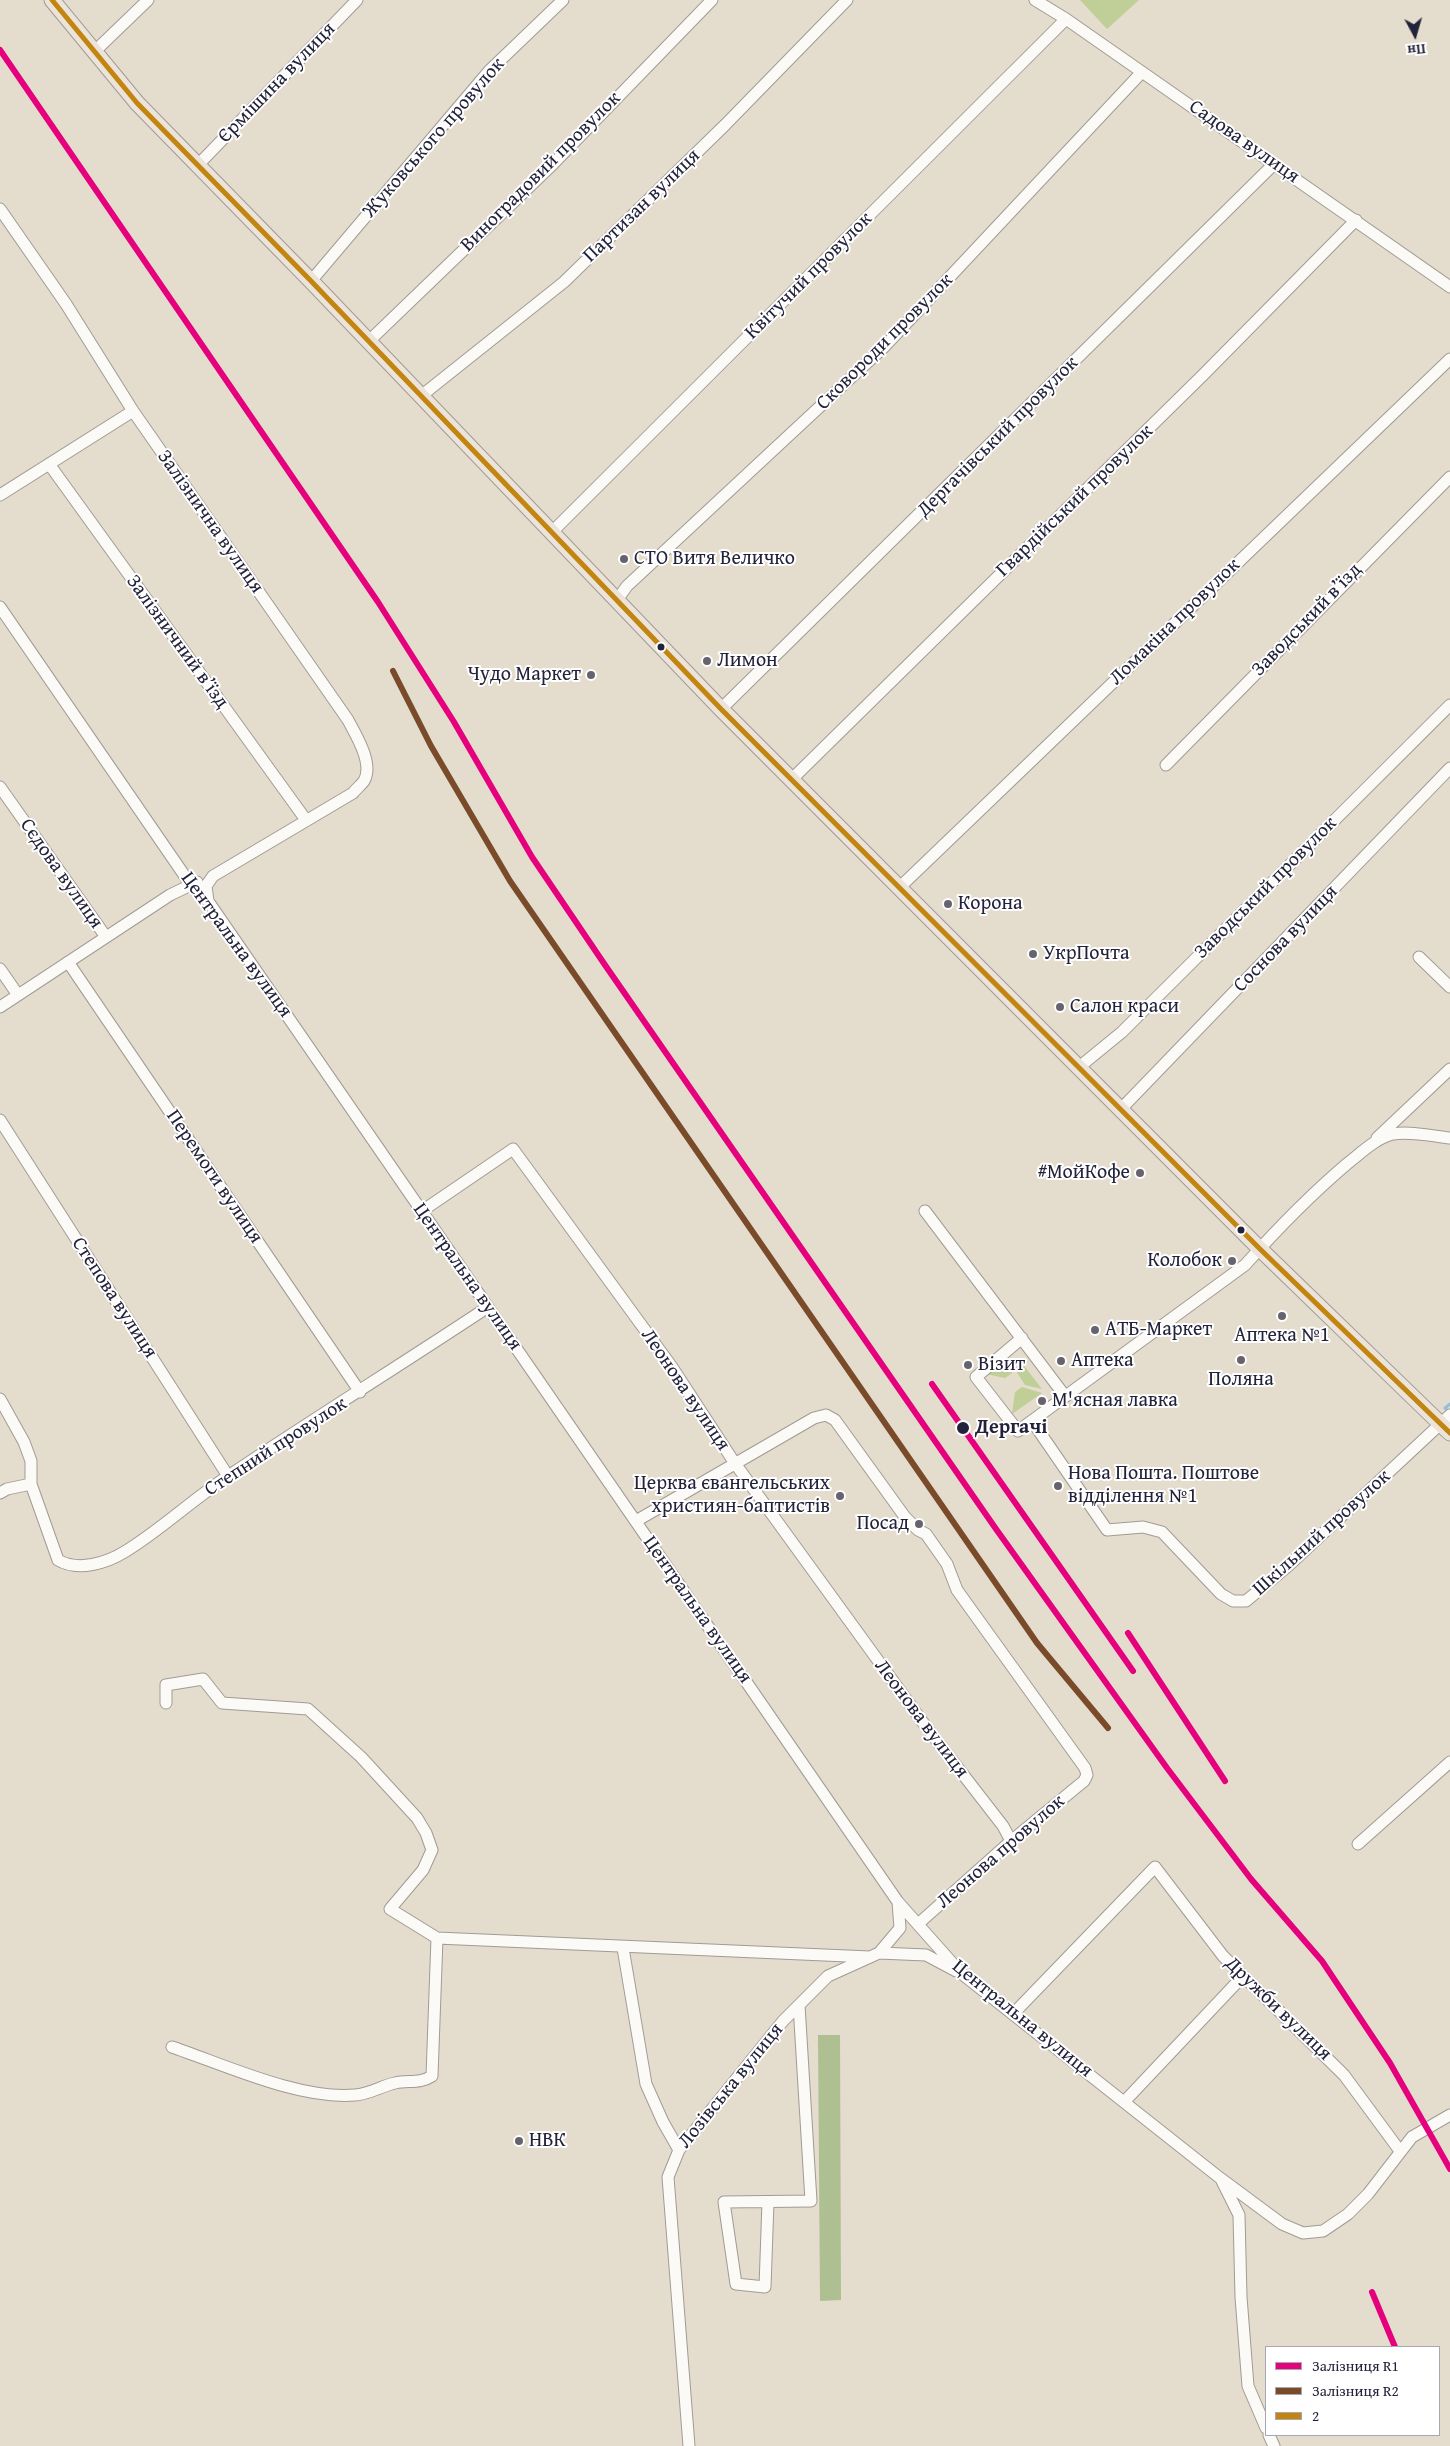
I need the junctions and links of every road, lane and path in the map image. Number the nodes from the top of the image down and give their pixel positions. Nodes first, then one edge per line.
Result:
1 (52, 0) edge
2 (148, 0) edge
3 (357, 0) edge
4 (563, 0) edge
5 (712, 0) edge
6 (847, 0) edge
7 (1035, 0) edge
8 (1066, 19) junction
9 (94, 52) junction
10 (1142, 72) junction
11 (1274, 164) junction
12 (197, 166) junction
13 (0, 209) edge
14 (1356, 220) junction
15 (311, 281) junction
16 (1450, 287) edge
17 (369, 341) junction
18 (1450, 359) edge
19 (422, 396) junction
20 (133, 411) junction
21 (49, 464) junction
22 (1450, 477) edge
23 (0, 495) edge
24 (552, 532) junction
25 (617, 600) junction
26 (0, 607) edge
27 (1450, 705) edge
28 (721, 709) junction
29 (1166, 765) dead end
30 (1450, 768) edge
31 (792, 779) junction
32 (0, 787) edge
33 (306, 820) junction
34 (213, 876) junction
35 (191, 884) junction
36 (900, 887) junction
37 (208, 901) junction
38 (106, 937) junction
39 (1419, 957) dead end
40 (68, 962) junction
41 (0, 969) edge
42 (1450, 987) edge
43 (18, 995) junction
44 (0, 1007) edge
45 (1078, 1068) junction
46 (1450, 1069) edge
47 (1122, 1109) junction
48 (0, 1120) edge
49 (1450, 1138) edge
50 (1367, 1147) junction
51 (422, 1211) junction
52 (926, 1211) dead end
53 (1260, 1249) junction
54 (488, 1307) junction
55 (1022, 1338) junction
56 (360, 1392) junction
57 (1065, 1396) junction
58 (0, 1399) edge
59 (1032, 1421) junction
60 (1447, 1424) edge
61 (734, 1462) junction
62 (228, 1476) junction
63 (31, 1484) junction
64 (0, 1493) edge
65 (636, 1521) junction
66 (166, 1704) dead end
67 (1450, 1762) edge
68 (1011, 1841) junction
69 (1358, 1844) dead end
70 (898, 1902) junction
71 (918, 1924) junction
72 (437, 1938) junction
73 (623, 1948) junction
74 (875, 1955) junction
75 (962, 1974) junction
76 (1243, 1976) junction
77 (798, 2006) junction
78 (1013, 2014) junction
79 (172, 2047) dead end
80 (1124, 2102) junction
81 (1450, 2115) edge
82 (679, 2150) junction
83 (1400, 2151) junction
84 (1220, 2178) junction
85 (768, 2202) junction
86 (1265, 2426) edge
87 (689, 2446) edge

1 - 9 main road
2 - 9 street
3 - 12 street, Єрмішина вулиця
4 - 15 street, Жуковського провулок
5 - 17 street, Виноградовий провулок
6 - 19 street, Партизан вулиця
7 - 8 street, Садова вулиця
8 - 10 street, Садова вулиця
8 - 24 street, Квітучий провулок
9 - 12 main road
10 - 11 street, Садова вулиця
10 - 25 street, Сковороди провулок
11 - 14 street, Садова вулиця
11 - 28 street, Дергачівський провулок
12 - 15 main road
13 - 20 street, Залізнична вулиця
14 - 16 street, Садова вулиця
14 - 31 street, Гвардійський провулок
15 - 17 main road
17 - 19 main road
18 - 36 street, Ломакіна провулок
19 - 24 main road
20 - 21 street
20 - 33 street, Залізнична вулиця
21 - 23 street
21 - 33 street, Залізничний в’їзд
22 - 29 street, Заводський в’їзд
24 - 25 main road
25 - 28 main road
26 - 35 street, Центральна вулиця
27 - 45 street, Заводський провулок
28 - 31 main road
30 - 47 street, Соснова вулиця
31 - 36 main road
32 - 38 street, Сєдова вулиця
33 - 34 street
34 - 35 street
34 - 37 street
35 - 37 street, Центральна вулиця
35 - 38 street
36 - 45 main road
37 - 51 street, Центральна вулиця
38 - 40 street
39 - 42 street
40 - 43 street
40 - 56 street, Перемоги вулиця
41 - 43 street
43 - 44 street
45 - 47 main road
46 - 50 street
47 - 53 main road
48 - 62 street, Степова вулиця
49 - 50 street
50 - 53 street
51 - 54 street, Центральна вулиця
51 - 61 street, Леонова вулиця
52 - 55 street
53 - 57 street
53 - 60 main road
54 - 56 street, Степний провулок
54 - 65 street, Центральна вулиця
55 - 57 street
55 - 59 street
56 - 62 street, Степний провулок
57 - 59 street
58 - 63 street
59 - 60 street, Шкільний провулок
61 - 65 street
61 - 68 street, Леонова вулиця
61 - 68 street, Леонова провулок
62 - 63 street, Степний провулок
63 - 64 street
65 - 70 street, Центральна вулиця
66 - 72 street
67 - 69 street
68 - 71 street, Леонова провулок
70 - 71 street, Центральна вулиця
70 - 74 street, Лозівська вулиця
71 - 75 street, Центральна вулиця
72 - 73 street
72 - 79 street
73 - 74 street
73 - 82 street
74 - 75 street
74 - 77 street, Лозівська вулиця
75 - 78 street, Центральна вулиця
76 - 78 street, Дружби вулиця
76 - 80 street
76 - 83 street, Дружби вулиця
77 - 82 street, Лозівська вулиця
77 - 85 street
78 - 80 street, Центральна вулиця
80 - 84 street, Центральна вулиця
81 - 83 street, Центральна вулиця
82 - 87 street, Лозівська вулиця
83 - 84 street, Центральна вулиця
84 - 86 street
85 - 85 street

